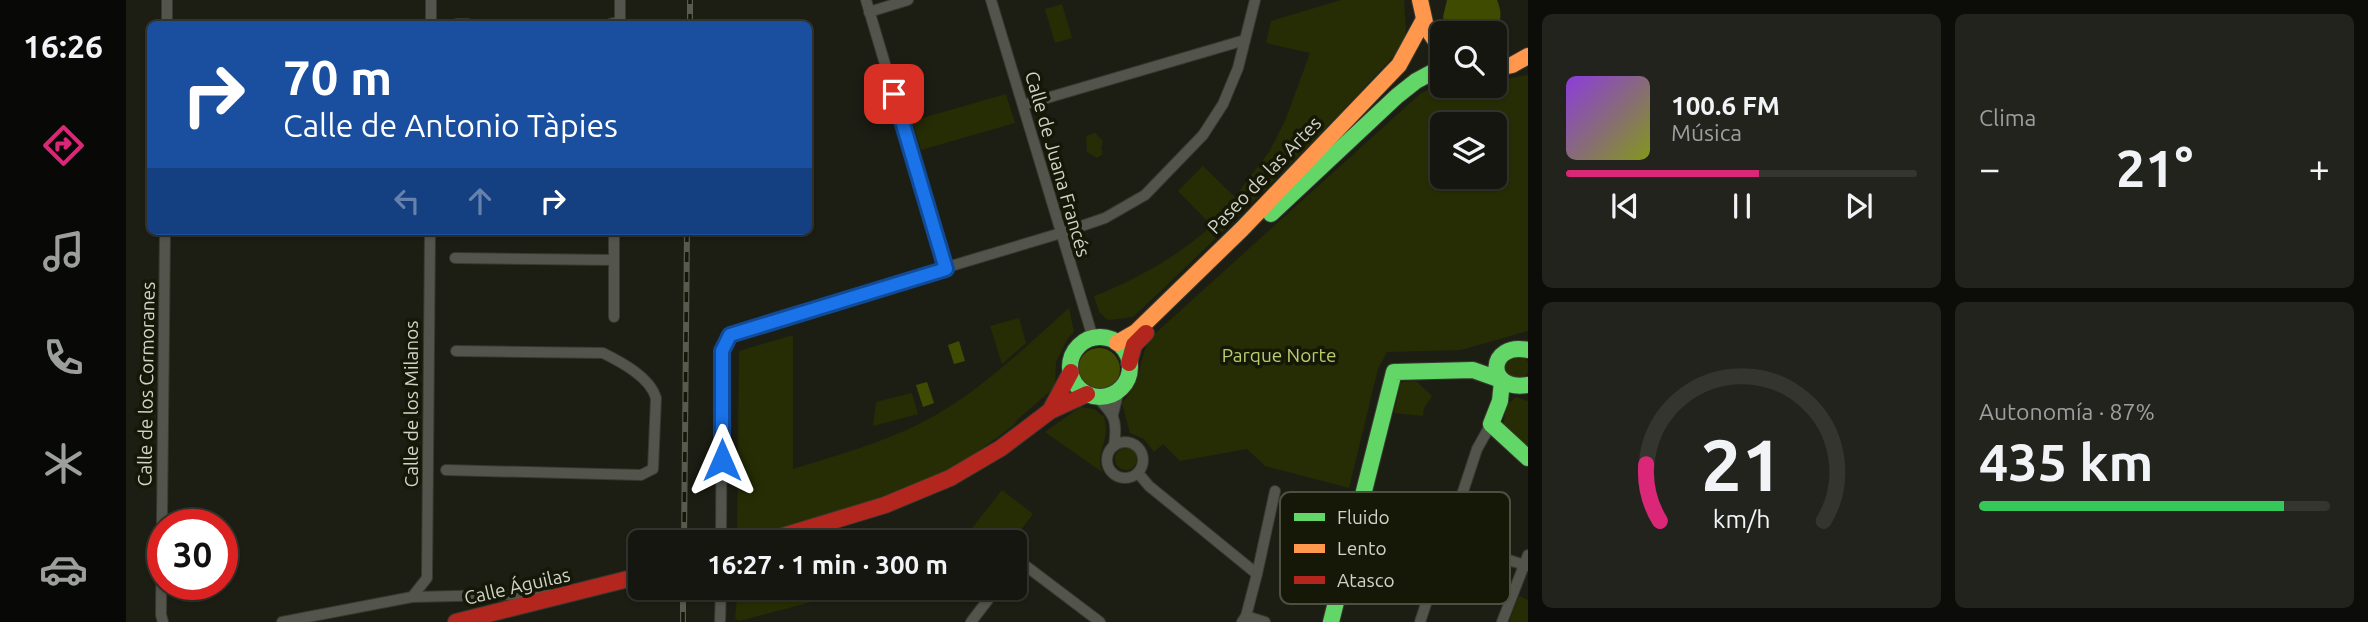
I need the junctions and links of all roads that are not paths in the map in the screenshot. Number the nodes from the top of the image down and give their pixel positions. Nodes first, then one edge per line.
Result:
1 (167, 0) edge
2 (432, 0) edge
3 (620, 0) edge
4 (866, 0) edge
5 (908, 0) edge
6 (991, 0) edge
7 (1255, 0) edge
8 (1420, 0) edge
9 (869, 12) junction
10 (167, 21) edge
11 (431, 21) edge
12 (617, 21) edge
13 (1423, 21) junction
14 (1430, 36) edge
15 (1245, 40) junction
16 (1528, 56) edge
17 (1507, 66) edge
18 (1430, 73) edge
19 (1023, 105) junction
20 (1061, 233) junction
21 (165, 235) edge
22 (430, 235) edge
23 (614, 235) edge
24 (455, 258) dead end
25 (614, 260) junction
26 (946, 269) junction
27 (614, 317) dead end
28 (1093, 338) junction
29 (1117, 343) junction
30 (1528, 350) edge
31 (456, 351) dead end
32 (1498, 359) junction
33 (1129, 363) junction
34 (1473, 370) junction
35 (1071, 372) junction
36 (1501, 381) junction
37 (1525, 388) edge
38 (1118, 390) junction
39 (1091, 395) junction
40 (1500, 401) junction
41 (1049, 411) junction
42 (1113, 414) junction
43 (1491, 424) junction
44 (1117, 430) junction
45 (1126, 442) junction
46 (1114, 446) junction
47 (1528, 458) edge
48 (446, 470) dead end
49 (1138, 473) junction
50 (1275, 491) dead end
51 (1364, 492) edge
52 (1463, 492) edge
53 (721, 530) edge
54 (809, 530) edge
55 (1510, 558) edge
56 (1527, 562) edge
57 (1027, 567) edge
58 (1257, 574) junction
59 (628, 579) edge
60 (581, 592) junction
61 (412, 597) junction
62 (721, 600) edge
63 (988, 600) edge
64 (1510, 603) edge
65 (1336, 604) edge
66 (1426, 604) edge
67 (1510, 604) edge
68 (316, 615) junction
69 (1244, 619) edge
70 (1092, 620) edge
71 (163, 622) edge
72 (282, 622) edge
73 (304, 622) edge
74 (456, 622) edge
75 (720, 622) edge
76 (971, 622) edge
77 (1265, 622) edge
78 (1331, 622) edge
79 (1420, 622) edge
80 (1502, 622) edge

1 - 10 street
2 - 11 street
3 - 12 street
4 - 9 street
5 - 9 street
6 - 19 street, Calle de Juana Francés
7 - 15 street
8 - 13 main road
9 - 26 street
13 - 14 main road
13 - 29 main road, Paseo de las Artes
15 - 19 street
15 - 20 street
16 - 17 main road
18 - 33 main road, Paseo de las Artes
19 - 20 street, Calle de Juana Francés
20 - 26 street
20 - 28 street, Calle de Juana Francés
21 - 71 street, Calle de los Cormoranes
22 - 61 street, Calle de los Milanos
23 - 25 street
24 - 25 street
25 - 27 street
26 - 53 street
28 - 29 main road
28 - 35 main road
29 - 33 main road
30 - 32 main road
31 - 48 street
32 - 34 main road
32 - 36 main road
33 - 38 main road
34 - 36 main road
34 - 51 main road
35 - 39 main road
35 - 41 main road
36 - 37 main road
36 - 40 main road
37 - 40 main road
38 - 39 main road
38 - 42 street
39 - 41 main road
39 - 42 street
40 - 43 main road
41 - 54 main road
42 - 44 street
43 - 47 main road
43 - 52 street
44 - 45 street
44 - 46 street
45 - 46 street
45 - 49 street
46 - 49 street
49 - 58 street
50 - 58 street
55 - 56 street
56 - 64 street
57 - 70 street
58 - 69 street
59 - 60 main road
60 - 61 street
60 - 74 main road, Calle Águilas
61 - 68 street
62 - 75 street
63 - 76 street
65 - 78 main road
66 - 79 street
67 - 80 street
68 - 72 street
68 - 73 street
69 - 77 street

